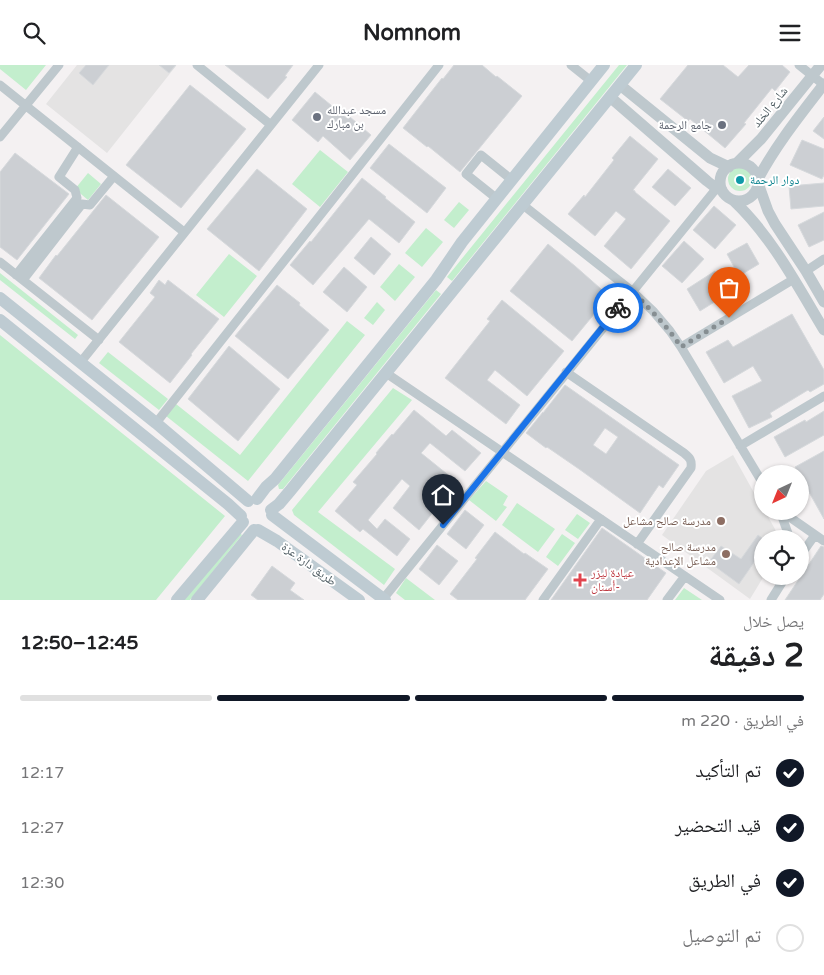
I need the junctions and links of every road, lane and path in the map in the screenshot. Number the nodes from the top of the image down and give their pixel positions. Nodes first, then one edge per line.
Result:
1 (59, 65) edge
2 (197, 65) edge
3 (319, 65) edge
4 (439, 65) edge
5 (572, 65) edge
6 (636, 65) edge
7 (799, 65) edge
8 (821, 65) edge
9 (599, 67) edge
10 (812, 76) junction
11 (591, 81) junction
12 (0, 85) edge
13 (620, 85) junction
14 (824, 85) edge
15 (610, 97) junction
16 (26, 105) junction
17 (271, 125) junction
18 (0, 137) edge
19 (78, 147) junction
20 (733, 165) junction
21 (114, 176) junction
22 (512, 180) junction
23 (758, 181) junction
24 (719, 187) junction
25 (496, 199) junction
26 (734, 201) junction
27 (523, 205) junction
28 (184, 232) junction
29 (824, 259) edge
30 (0, 262) edge
31 (806, 271) junction
32 (19, 277) junction
33 (794, 279) junction
34 (436, 280) junction
35 (632, 291) junction
36 (452, 292) junction
37 (0, 298) edge
38 (824, 301) edge
39 (0, 320) edge
40 (824, 330) edge
41 (99, 339) junction
42 (681, 347) junction
43 (80, 363) junction
44 (566, 372) junction
45 (386, 373) junction
46 (824, 396) edge
47 (156, 423) junction
48 (740, 445) junction
49 (502, 452) junction
50 (754, 469) edge
51 (252, 500) junction
52 (272, 513) junction
53 (602, 519) junction
54 (793, 520) edge
55 (249, 524) junction
56 (815, 535) junction
57 (824, 541) edge
58 (809, 543) edge
59 (637, 544) junction
60 (685, 576) junction
61 (780, 585) edge
62 (384, 599) edge
63 (177, 600) edge
64 (197, 600) edge
65 (359, 600) edge
66 (543, 600) edge
67 (667, 600) edge
68 (720, 600) edge
69 (771, 600) edge

1 - 16 street
2 - 17 street
3 - 17 street
4 - 47 street
5 - 11 street
6 - 13 main road
7 - 10 street
8 - 10 street, شارع الخلد
9 - 11 main road
10 - 14 street
10 - 20 street, شارع الخلد
11 - 22 main road
12 - 16 street
13 - 15 main road
13 - 20 street
14 - 23 street
15 - 24 street
15 - 27 main road
16 - 18 street
16 - 19 street
17 - 28 street
19 - 21 street
19 - 32 street
20 - 23 street
20 - 24 street
21 - 28 street
21 - 32 street
22 - 25 main road
22 - 25 street
23 - 26 street
23 - 31 street
24 - 26 street
24 - 35 street
25 - 34 main road
26 - 33 street
27 - 35 street
27 - 36 main road
28 - 41 street
29 - 31 street
30 - 32 street
31 - 38 street
32 - 41 street
33 - 40 street
33 - 42 street
34 - 36 main road
34 - 51 main road
35 - 42 street
35 - 44 street
36 - 45 main road
37 - 43 main road
39 - 55 main road, طريق دارة عزة
41 - 43 street
42 - 48 street
43 - 47 main road
44 - 49 street
44 - 59 street
45 - 49 street
45 - 52 main road
46 - 48 street
47 - 51 main road
48 - 50 street
49 - 53 street
49 - 62 street
51 - 52 main road
51 - 55 main road
52 - 55 main road
52 - 62 main road
53 - 59 street
53 - 66 street
54 - 56 street
55 - 63 main road
55 - 64 main road
55 - 65 main road, طريق دارة عزة
56 - 57 street
56 - 58 street
59 - 60 street
60 - 67 street
60 - 68 street
61 - 69 street

